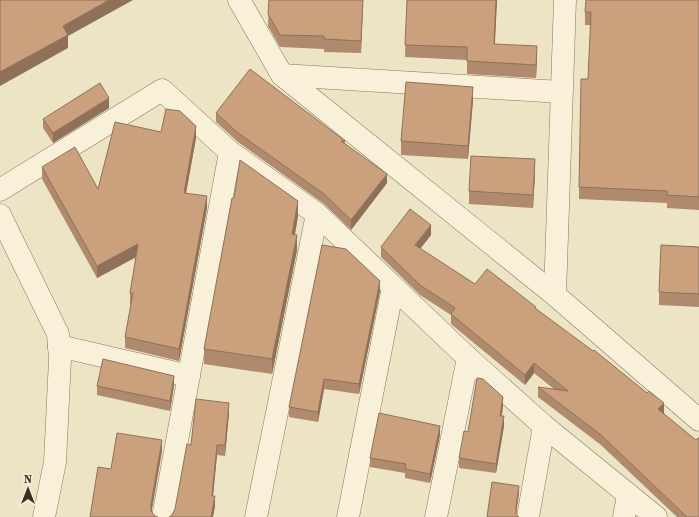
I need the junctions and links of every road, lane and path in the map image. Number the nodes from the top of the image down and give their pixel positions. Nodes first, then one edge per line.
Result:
1 (239, 0) edge
2 (565, 0) edge
3 (282, 75) junction
4 (561, 92) junction
5 (230, 152) junction
6 (0, 190) edge
7 (317, 214) junction
8 (0, 215) edge
9 (393, 287) junction
10 (555, 295) junction
11 (59, 346) junction
12 (468, 358) junction
13 (189, 376) junction
14 (699, 420) edge
15 (544, 426) junction
16 (626, 507) edge
17 (44, 517) edge
18 (163, 517) edge
19 (256, 517) edge
20 (348, 517) edge
21 (436, 517) edge
22 (528, 517) edge
23 (656, 517) edge

1 - 3 street
2 - 4 street
3 - 4 street
3 - 10 street
4 - 10 street
5 - 6 street
5 - 7 street
5 - 13 street
7 - 9 street
7 - 19 street
8 - 11 street
9 - 12 street
9 - 20 street
10 - 14 street
11 - 13 street
11 - 17 street
12 - 15 street
12 - 21 street
13 - 18 street
15 - 16 street
15 - 22 street
16 - 23 street

